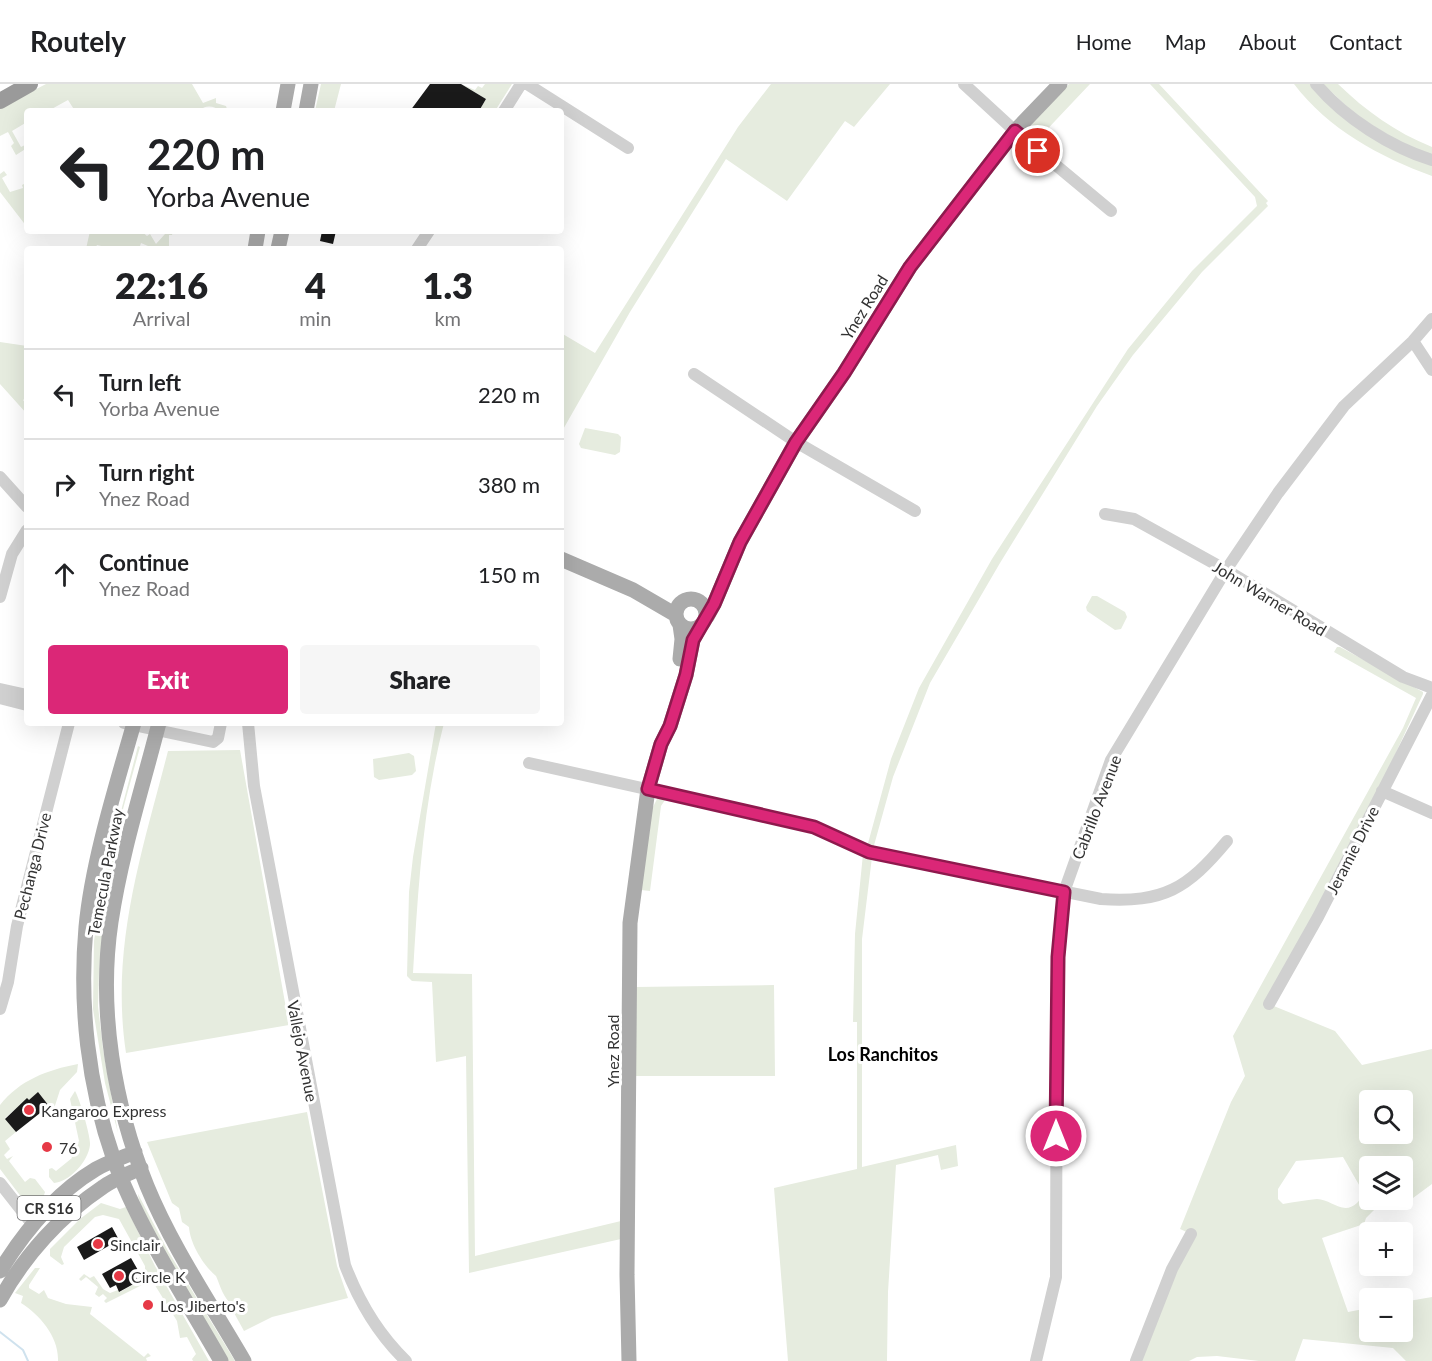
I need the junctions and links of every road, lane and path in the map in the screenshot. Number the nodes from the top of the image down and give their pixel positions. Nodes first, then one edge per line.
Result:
1 (30, 84) edge
2 (288, 84) edge
3 (311, 84) edge
4 (521, 84) edge
5 (527, 84) edge
6 (964, 84) edge
7 (1060, 84) edge
8 (1316, 84) edge
9 (0, 100) edge
10 (284, 108) edge
11 (307, 108) edge
12 (506, 108) edge
13 (1015, 131) junction
14 (628, 148) dead end
15 (1432, 160) edge
16 (1111, 211) dead end
17 (1432, 319) edge
18 (1413, 341) junction
19 (1432, 370) edge
20 (694, 374) dead end
21 (796, 442) junction
22 (0, 477) edge
23 (24, 504) edge
24 (915, 510) dead end
25 (1105, 514) dead end
26 (24, 535) edge
27 (564, 560) edge
28 (727, 570) junction
29 (1226, 570) junction
30 (633, 590) junction
31 (0, 597) edge
32 (688, 599) junction
33 (677, 620) junction
34 (703, 622) junction
35 (1432, 688) edge
36 (0, 689) edge
37 (24, 694) edge
38 (1432, 695) edge
39 (0, 698) edge
40 (24, 704) edge
41 (68, 726) edge
42 (130, 726) edge
43 (158, 726) edge
44 (220, 726) edge
45 (248, 726) edge
46 (661, 744) junction
47 (529, 763) dead end
48 (648, 789) junction
49 (1382, 791) junction
50 (1432, 813) edge
51 (1227, 841) dead end
52 (1064, 892) junction
53 (1269, 1004) dead end
54 (0, 1009) edge
55 (135, 1152) junction
56 (114, 1161) junction
57 (141, 1167) junction
58 (121, 1177) junction
59 (0, 1183) edge
60 (33, 1225) junction
61 (1191, 1234) dead end
62 (0, 1271) edge
63 (0, 1300) edge
64 (221, 1361) edge
65 (244, 1361) edge
66 (406, 1361) edge
67 (629, 1361) edge
68 (1036, 1361) edge
69 (1136, 1361) edge

1 - 9 highway
2 - 10 main road
3 - 11 main road
4 - 12 street
5 - 14 street
6 - 13 street
7 - 13 main road, Ynez Road
8 - 15 street
13 - 16 street
13 - 21 main road, Ynez Road
17 - 18 street, Cabrillo Avenue
18 - 19 street
18 - 29 street, Cabrillo Avenue
20 - 21 street
21 - 24 street
21 - 28 main road, Ynez Road
22 - 23 street
25 - 29 street, John Warner Road
26 - 31 street
27 - 30 main road
28 - 32 main road, Ynez Road
28 - 34 main road, Ynez Road
29 - 35 street, John Warner Road
29 - 52 street, Cabrillo Avenue
30 - 32 main road
30 - 33 main road
32 - 33 main road
32 - 34 main road
33 - 34 main road
33 - 46 main road, Ynez Road
34 - 46 main road, Ynez Road
36 - 37 street
38 - 49 street, Jeramie Drive
39 - 40 street
41 - 54 street, Pechanga Drive
42 - 56 main road, Temecula Parkway
43 - 44 street
43 - 55 main road, Temecula Parkway
45 - 66 street, Vallejo Avenue
46 - 48 main road, Ynez Road
47 - 48 street
48 - 52 street
48 - 67 main road, Ynez Road
49 - 50 street
49 - 53 street, Jeramie Drive
51 - 52 street
52 - 68 street, Cabrillo Avenue
55 - 56 main road, CR S16
55 - 57 main road, Temecula Parkway
56 - 58 main road, Temecula Parkway
56 - 60 main road, CR S16
57 - 58 main road, CR S16
57 - 65 main road, Temecula Parkway
58 - 63 main road, CR S16
58 - 64 main road, Temecula Parkway
59 - 60 street
60 - 62 main road, CR S16
61 - 69 street

